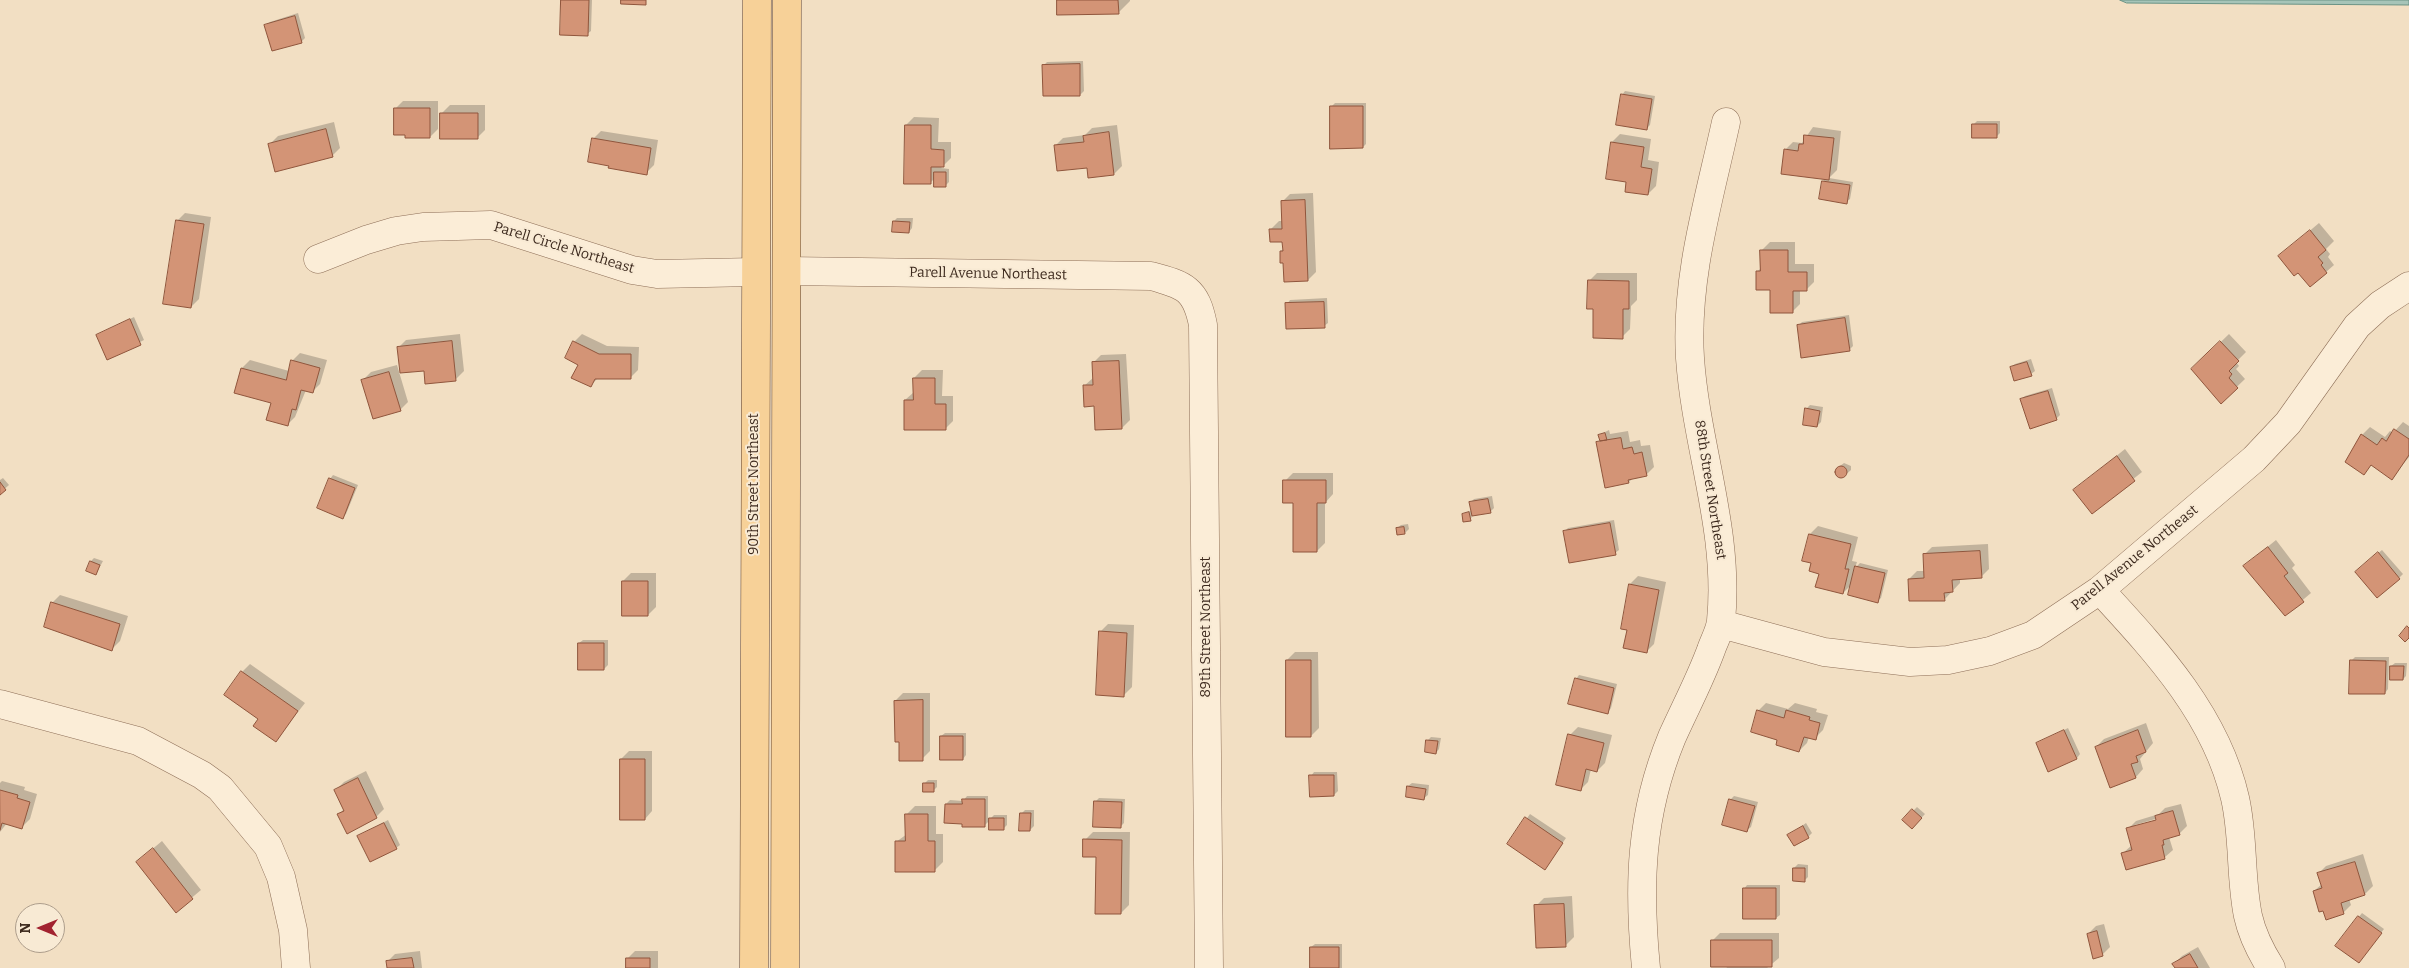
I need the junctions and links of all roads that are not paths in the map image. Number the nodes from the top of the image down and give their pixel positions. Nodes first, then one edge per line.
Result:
1 (757, 0) edge
2 (787, 0) edge
3 (1726, 122) dead end
4 (318, 259) dead end
5 (787, 271) junction
6 (755, 272) junction
7 (2409, 286) edge
8 (1187, 290) joint
9 (2100, 590) junction
10 (1721, 624) junction
11 (0, 704) edge
12 (296, 968) edge
13 (754, 968) edge
14 (785, 968) edge
15 (1209, 968) edge
16 (1646, 968) edge
17 (2271, 968) edge

1 - 6 main road, 90th Street Northeast
2 - 5 main road
3 - 10 street, 88th Street Northeast
4 - 6 street, Parell Circle Northeast
5 - 8 street, Parell Avenue Northeast
5 - 14 main road
6 - 13 main road, 90th Street Northeast
7 - 9 street, Parell Avenue Northeast
8 - 15 street, 89th Street Northeast
9 - 10 street, Parell Avenue Northeast
9 - 17 street
10 - 16 street, 88th Street Northeast
11 - 12 street

